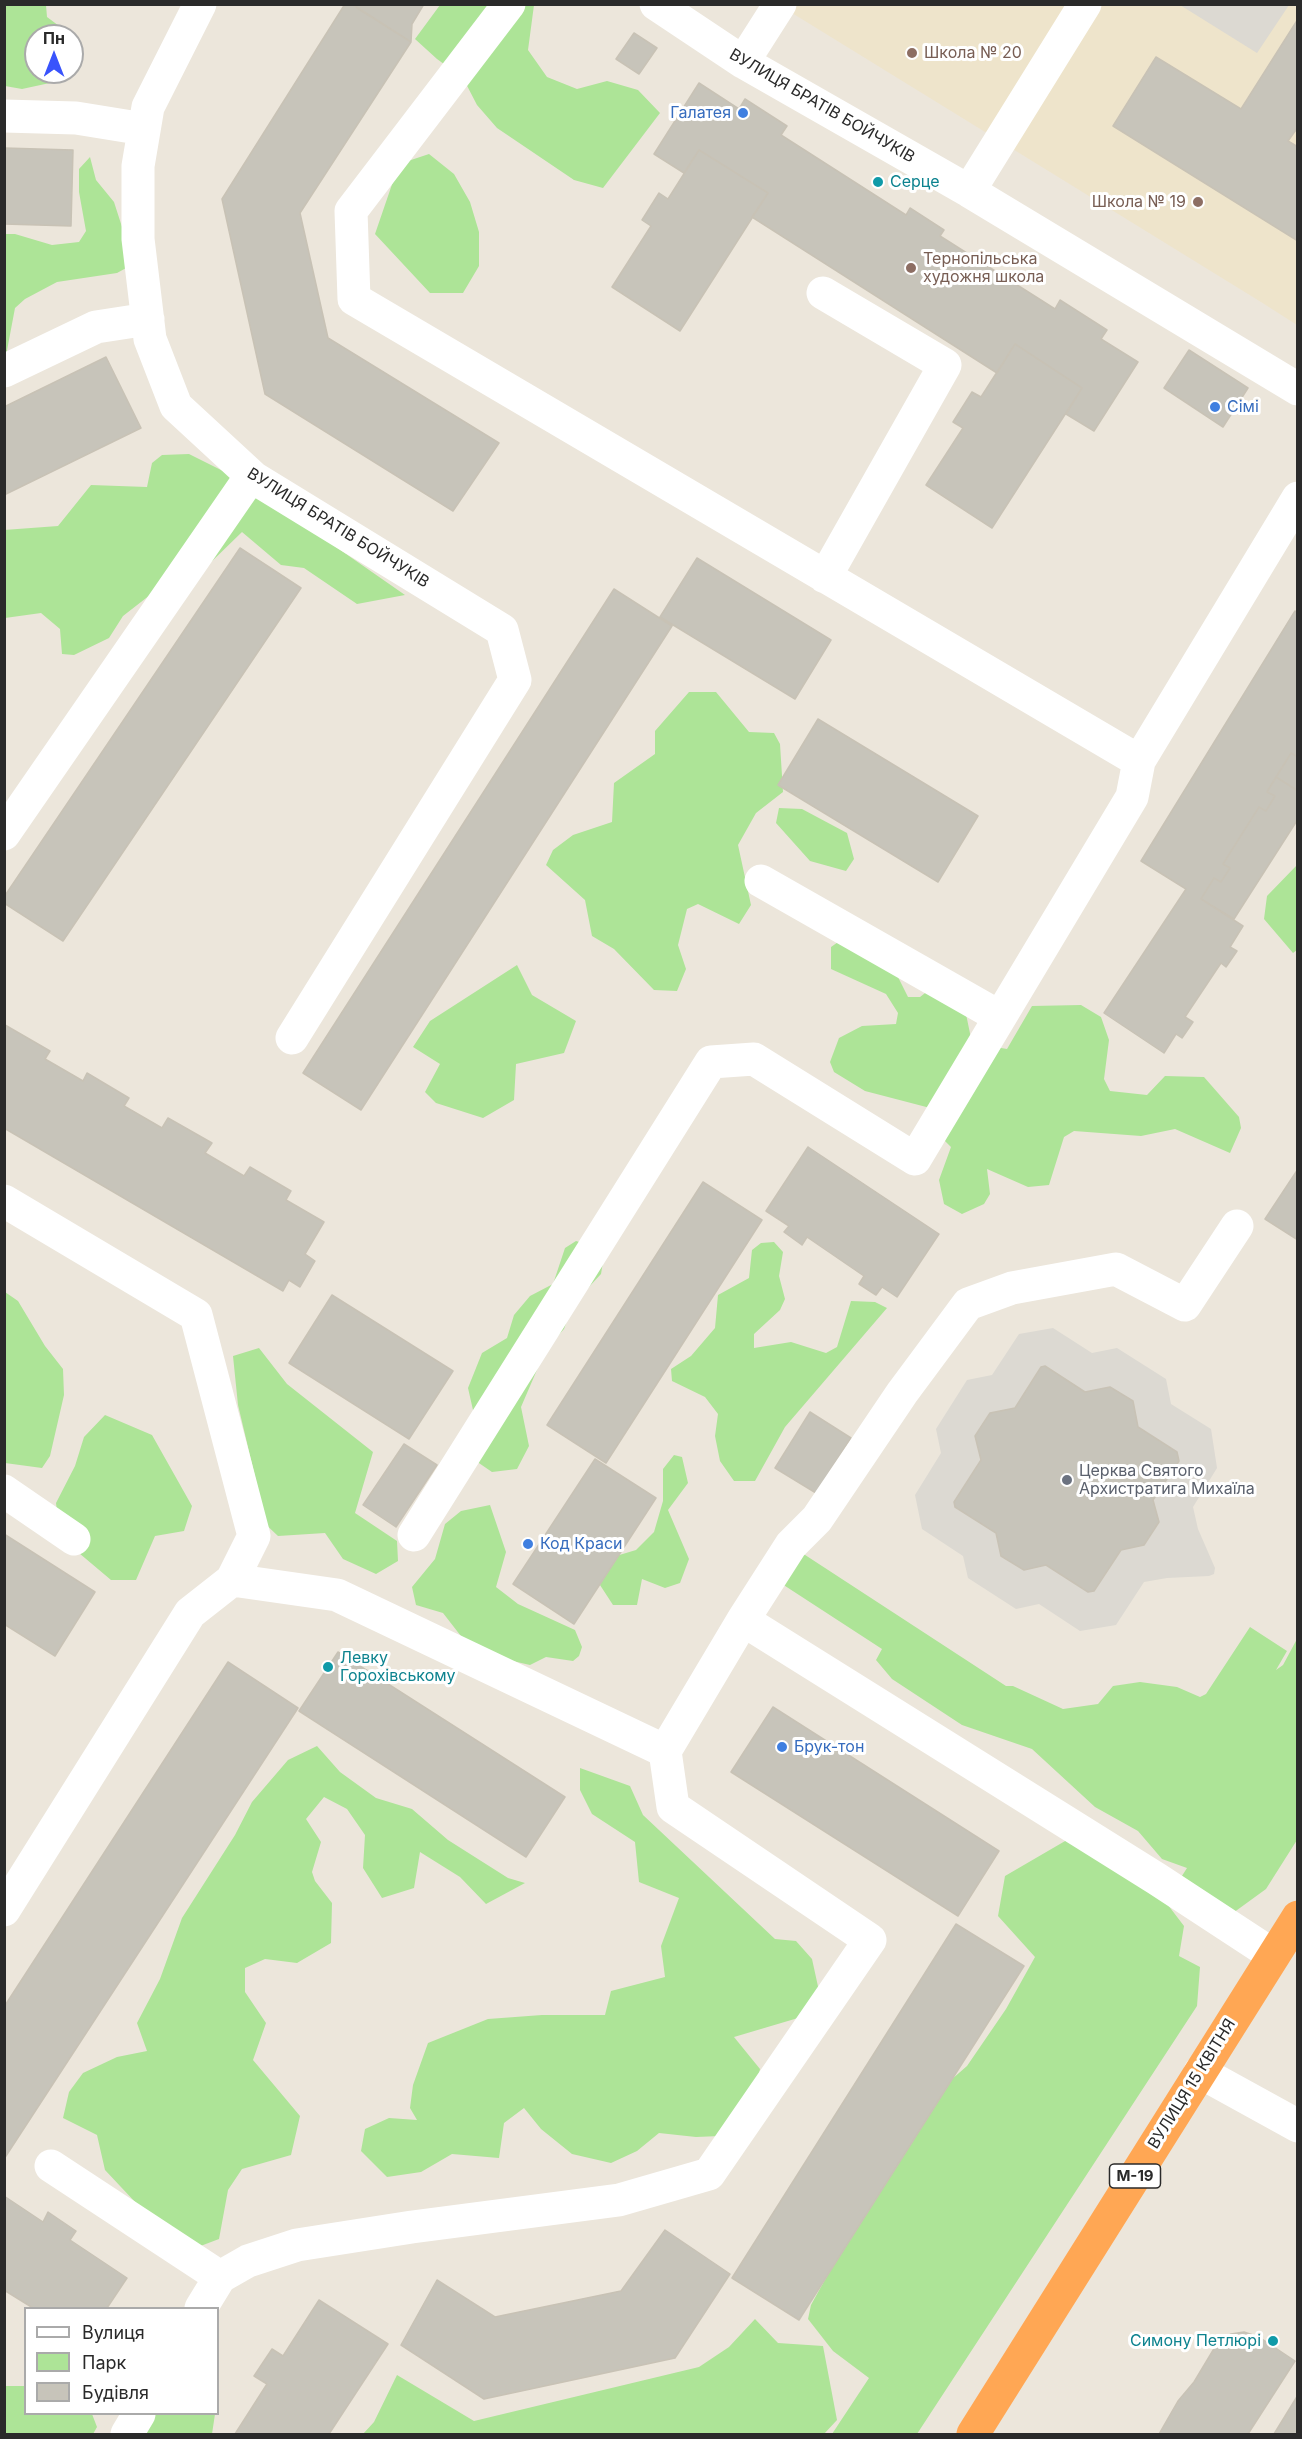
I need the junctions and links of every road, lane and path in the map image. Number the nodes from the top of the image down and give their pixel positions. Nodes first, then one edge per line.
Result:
1 (200, 4) edge
2 (509, 4) edge
3 (657, 4) edge
4 (780, 4) edge
5 (1085, 4) edge
6 (743, 62) junction
7 (4, 116) edge
8 (144, 129) junction
9 (969, 191) junction
10 (824, 292) dead end
11 (148, 318) junction
12 (4, 371) edge
13 (1298, 389) edge
14 (251, 476) junction
15 (1298, 498) edge
16 (825, 577) junction
17 (1139, 762) junction
18 (4, 834) edge
19 (761, 881) dead end
20 (1000, 1017) junction
21 (292, 1038) dead end
22 (4, 1201) edge
23 (1237, 1226) dead end
24 (4, 1491) edge
25 (414, 1535) dead end
26 (74, 1539) dead end
27 (232, 1580) junction
28 (743, 1620) junction
29 (665, 1751) junction
30 (4, 1910) edge
31 (1298, 1917) edge
32 (1273, 1955) junction
33 (1200, 2072) junction
34 (1298, 2126) edge
35 (51, 2166) dead end
36 (220, 2277) junction
37 (202, 2307) edge
38 (138, 2415) edge
39 (127, 2434) edge
40 (973, 2434) edge

1 - 8 street, ВУЛИЦЯ БРАТІВ БОЙЧУКІВ
2 - 16 street
3 - 6 street, ВУЛИЦЯ БРАТІВ БОЙЧУКІВ
4 - 6 street
5 - 9 street
6 - 9 street, ВУЛИЦЯ БРАТІВ БОЙЧУКІВ
7 - 8 street
8 - 11 street, ВУЛИЦЯ БРАТІВ БОЙЧУКІВ
9 - 13 street, ВУЛИЦЯ БРАТІВ БОЙЧУКІВ
10 - 16 street
11 - 12 street
11 - 14 street, ВУЛИЦЯ БРАТІВ БОЙЧУКІВ
14 - 18 street
14 - 21 street, ВУЛИЦЯ БРАТІВ БОЙЧУКІВ
15 - 17 street
16 - 17 street
17 - 20 street
19 - 20 street
20 - 25 street
22 - 27 street
23 - 28 street
24 - 26 street
27 - 29 street
27 - 30 street
28 - 29 street
28 - 32 street
29 - 36 street
31 - 32 highway, ВУЛИЦЯ 15 КВІТНЯ / М-19
32 - 33 highway, ВУЛИЦЯ 15 КВІТНЯ / М-19
33 - 34 street
33 - 40 highway, ВУЛИЦЯ 15 КВІТНЯ / М-19
35 - 36 street
36 - 37 street
38 - 39 street

